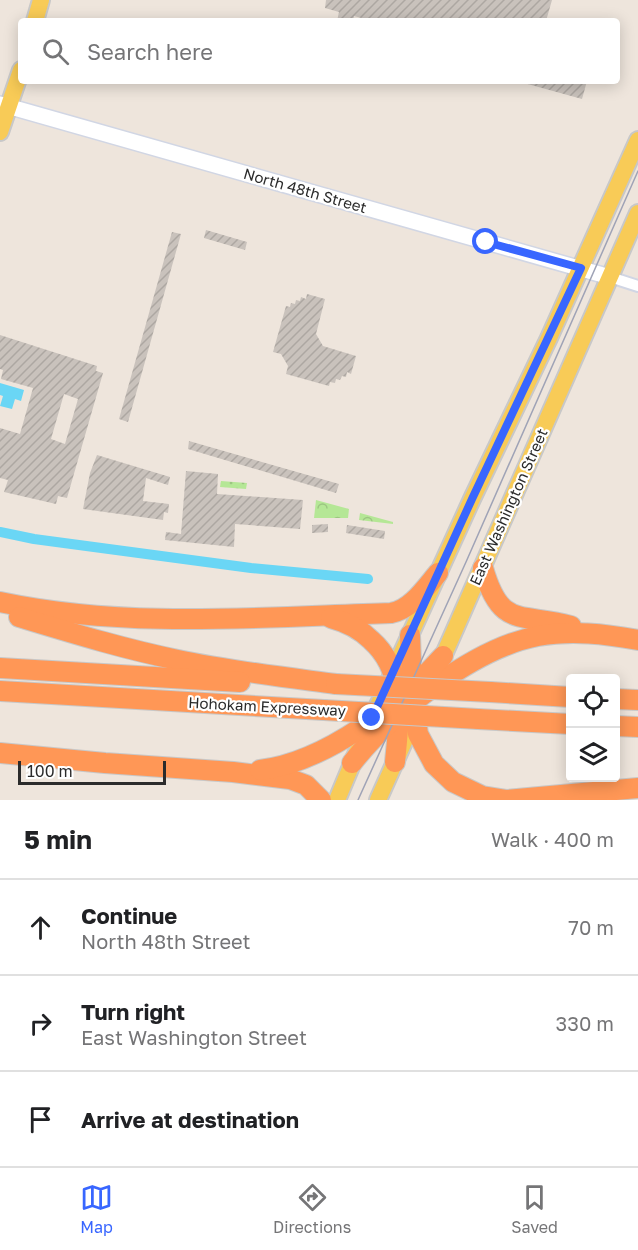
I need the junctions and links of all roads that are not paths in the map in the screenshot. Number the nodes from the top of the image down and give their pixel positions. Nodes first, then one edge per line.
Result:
1 (41, 0) edge
2 (36, 18) edge
3 (18, 76) edge
4 (4, 105) edge
5 (0, 132) edge
6 (638, 140) edge
7 (638, 213) edge
8 (581, 268) junction
9 (610, 277) junction
10 (638, 285) edge
11 (483, 568) junction
12 (438, 573) junction
13 (0, 602) edge
14 (0, 611) edge
15 (319, 616) junction
16 (597, 634) junction
17 (410, 635) junction
18 (638, 640) edge
19 (443, 656) joint
20 (0, 668) edge
21 (394, 671) junction
22 (336, 684) junction
23 (0, 691) edge
24 (566, 697) edge
25 (620, 699) edge
26 (638, 700) edge
27 (411, 703) junction
28 (372, 718) junction
29 (566, 724) edge
30 (620, 726) edge
31 (638, 727) edge
32 (0, 753) edge
33 (395, 762) joint
34 (352, 763) junction
35 (233, 772) junction
36 (638, 788) edge
37 (321, 800) edge
38 (337, 800) edge
39 (378, 800) edge
40 (522, 800) edge

1 - 2 main road
3 - 4 main road
4 - 5 main road
4 - 8 street, North 48th Street
6 - 8 main road
7 - 9 main road, East Washington Street
8 - 9 street, North 48th Street
8 - 12 main road
9 - 10 street
9 - 11 main road, East Washington Street
11 - 16 highway
11 - 19 main road, East Washington Street
12 - 15 highway
12 - 17 main road
13 - 15 highway
14 - 22 highway
15 - 21 highway
16 - 18 highway
16 - 27 highway
17 - 21 main road
17 - 27 highway
19 - 27 highway
20 - 22 highway, Hohokam Expressway
21 - 27 highway
21 - 28 main road
22 - 24 highway, Hohokam Expressway, bridge
23 - 29 highway, Hohokam Expressway, bridge
25 - 26 highway
27 - 28 highway
27 - 33 highway
27 - 34 highway
27 - 40 highway
28 - 34 main road
28 - 35 highway
30 - 31 highway
32 - 35 highway
33 - 39 main road
34 - 38 main road
35 - 37 highway
36 - 40 highway

